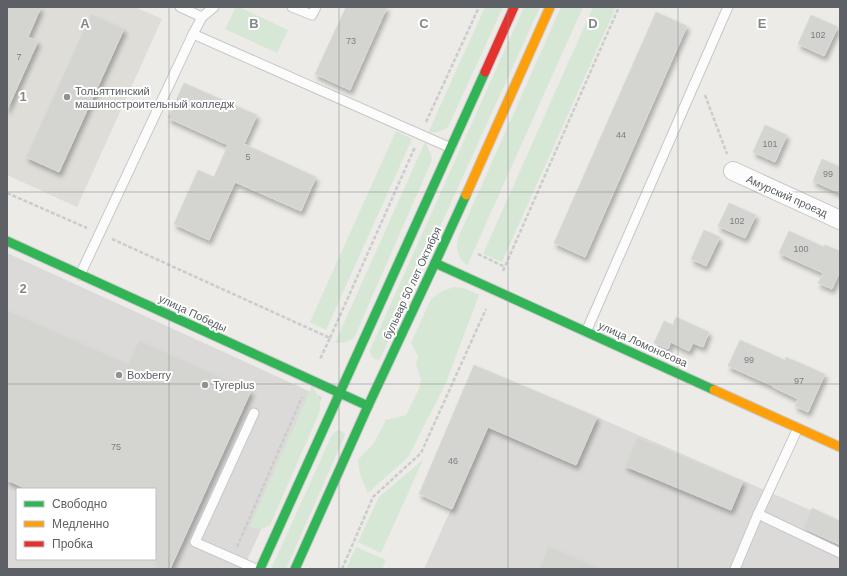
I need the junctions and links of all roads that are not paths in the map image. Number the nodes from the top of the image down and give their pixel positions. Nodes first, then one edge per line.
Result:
1 (180, 7) edge
2 (214, 7) edge
3 (292, 7) edge
4 (316, 7) edge
5 (514, 7) edge
6 (550, 7) edge
7 (728, 7) edge
8 (202, 17) junction
9 (193, 34) junction
10 (451, 148) junction
11 (733, 171) road end
12 (840, 220) edge
13 (7, 241) edge
14 (435, 263) junction
15 (80, 275) junction
16 (586, 332) junction
17 (339, 393) junction
18 (368, 406) junction
19 (254, 413) dead end
20 (798, 428) junction
21 (840, 448) edge
22 (758, 514) junction
23 (840, 553) edge
24 (256, 569) edge
25 (260, 569) edge
26 (295, 569) edge
27 (734, 569) edge

1 - 8 lane
2 - 8 lane
3 - 4 lane
5 - 10 main road, бульвар 50 лет Октября
6 - 14 main road, бульвар 50 лет Октября
7 - 16 lane
8 - 9 lane
9 - 10 lane
9 - 15 lane
10 - 17 main road, бульвар 50 лет Октября
11 - 12 street, Амурский проезд
13 - 15 main road, улица Победы
14 - 16 main road, улица Ломоносова
14 - 18 main road, бульвар 50 лет Октября
15 - 17 main road, улица Победы
16 - 20 main road, улица Ломоносова
17 - 18 main road, улица Победы
17 - 25 main road, бульвар 50 лет Октября
18 - 26 main road, бульвар 50 лет Октября
19 - 24 lane
20 - 21 main road, улица Ломоносова
20 - 22 lane
22 - 23 lane
22 - 27 lane

